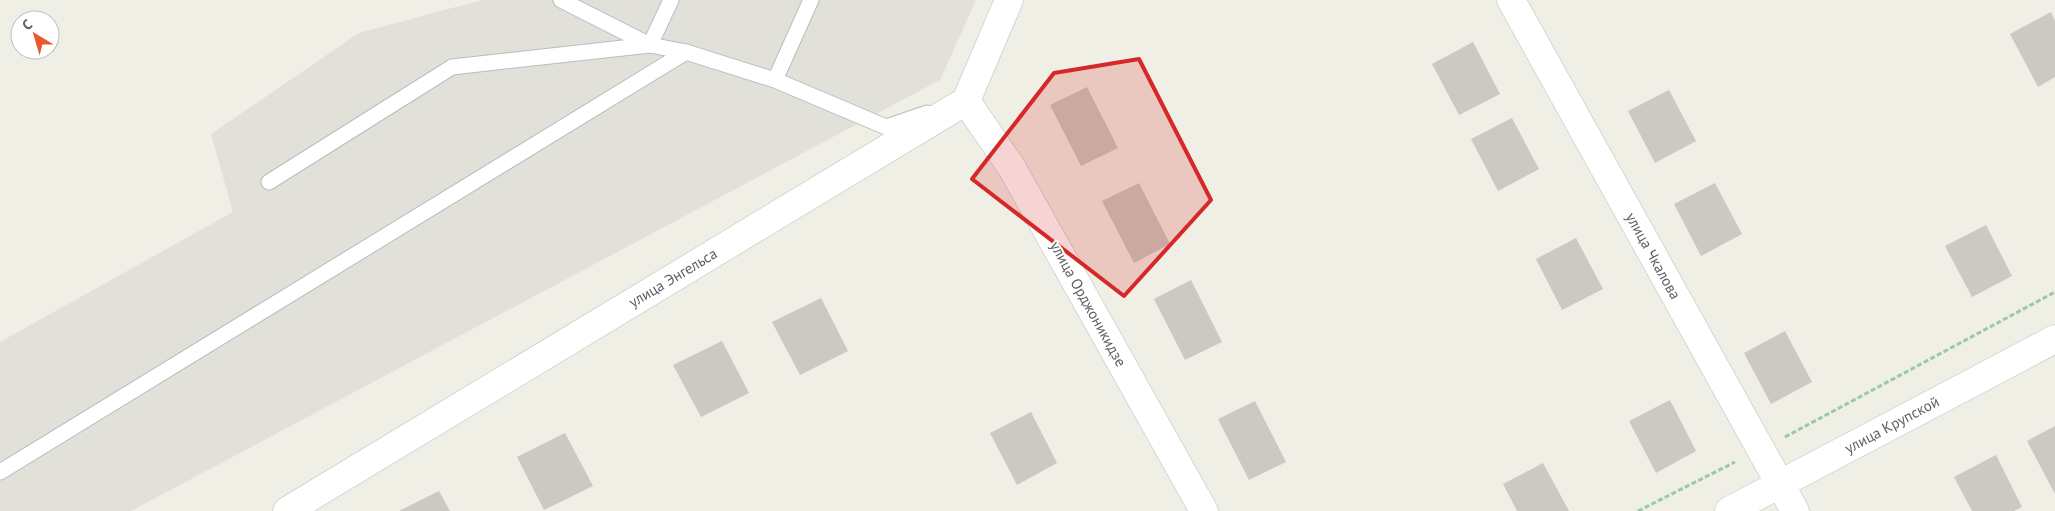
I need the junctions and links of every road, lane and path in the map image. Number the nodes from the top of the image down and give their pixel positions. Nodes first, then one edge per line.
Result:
1 (561, 0) edge
2 (671, 0) edge
3 (811, 0) edge
4 (1009, 0) edge
5 (1511, 0) edge
6 (650, 44) junction
7 (686, 52) junction
8 (775, 80) junction
9 (966, 101) junction
10 (269, 182) dead end
11 (2055, 292) edge
12 (2055, 339) edge
13 (1760, 450) junction
14 (0, 472) edge
15 (1781, 484) junction
16 (294, 509) edge
17 (1204, 511) edge
18 (1638, 511) edge
19 (1729, 511) edge
20 (1795, 511) edge

1 - 6 lane
2 - 6 lane
3 - 8 lane
4 - 9 street
5 - 13 street, улица Чкалова
6 - 7 lane
6 - 10 lane
7 - 8 lane
7 - 14 lane
8 - 9 lane
9 - 16 street, улица Энгельса
9 - 17 street, улица Орджоникидзе
11 - 13 path
12 - 15 street, улица Крупской
13 - 15 street, улица Чкалова
13 - 18 path
15 - 19 street, улица Крупской
15 - 20 street, улица Чкалова

